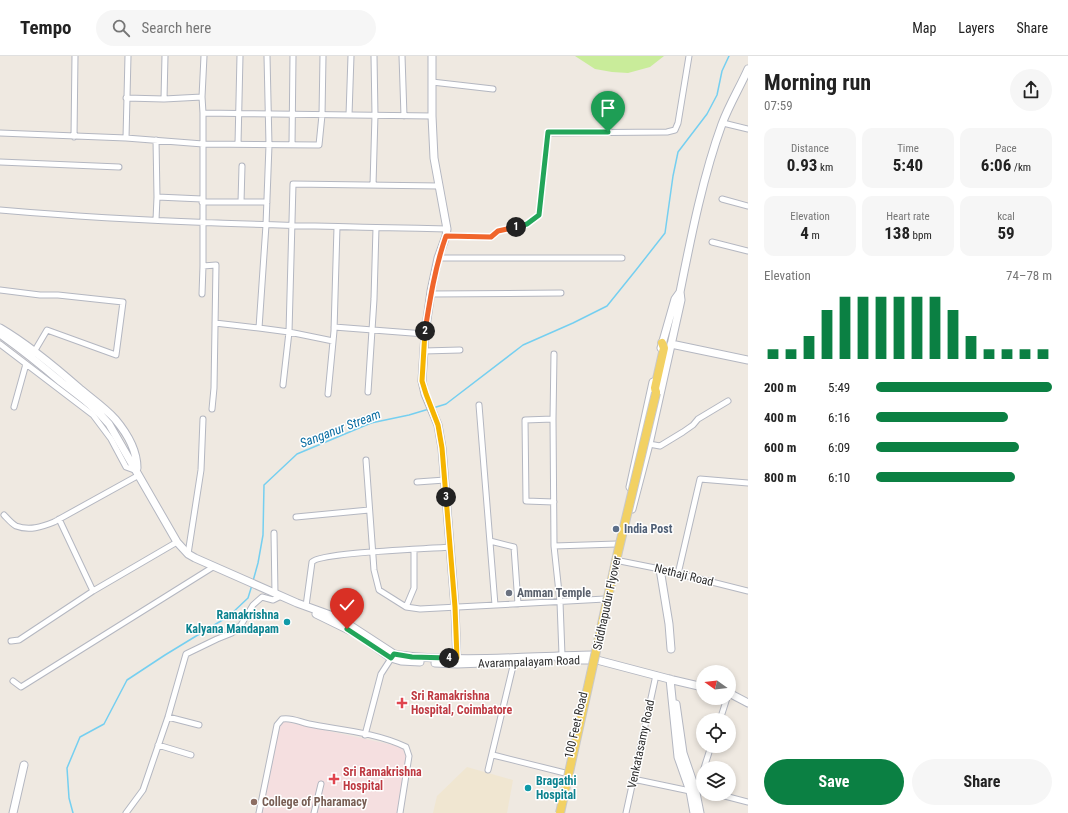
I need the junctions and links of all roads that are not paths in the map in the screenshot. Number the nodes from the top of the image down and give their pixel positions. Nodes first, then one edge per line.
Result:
1 (75, 56) edge
2 (128, 56) edge
3 (165, 56) edge
4 (204, 56) edge
5 (240, 56) edge
6 (267, 56) edge
7 (293, 56) edge
8 (323, 56) edge
9 (351, 56) edge
10 (374, 56) edge
11 (402, 56) edge
12 (432, 56) edge
13 (689, 56) edge
14 (748, 69) edge
15 (432, 82) junction
16 (493, 89) dead end
17 (202, 97) junction
18 (126, 98) junction
19 (164, 99) junction
20 (203, 112) junction
21 (239, 113) junction
22 (268, 114) junction
23 (292, 114) junction
24 (322, 115) junction
25 (349, 115) junction
26 (375, 115) junction
27 (404, 116) junction
28 (432, 116) junction
29 (723, 123) junction
30 (748, 129) edge
31 (0, 133) edge
32 (74, 137) junction
33 (126, 138) junction
34 (156, 140) junction
35 (203, 144) junction
36 (238, 144) junction
37 (269, 145) junction
38 (292, 145) junction
39 (0, 162) edge
40 (242, 166) dead end
41 (119, 167) dead end
42 (373, 185) junction
43 (439, 186) junction
44 (157, 198) junction
45 (722, 199) dead end
46 (202, 200) junction
47 (242, 202) junction
48 (267, 202) junction
49 (748, 206) edge
50 (0, 210) edge
51 (156, 220) junction
52 (202, 223) junction
53 (266, 225) junction
54 (292, 226) junction
55 (337, 227) junction
56 (376, 228) junction
57 (447, 233) junction
58 (712, 242) dead end
59 (748, 251) edge
60 (438, 258) junction
61 (622, 258) dead end
62 (203, 266) junction
63 (0, 290) edge
64 (680, 292) junction
65 (561, 293) dead end
66 (202, 294) dead end
67 (431, 294) junction
68 (215, 323) junction
69 (334, 327) junction
70 (0, 328) edge
71 (259, 328) junction
72 (373, 330) junction
73 (290, 332) junction
74 (0, 334) edge
75 (425, 334) junction
76 (333, 341) junction
77 (662, 343) junction
78 (0, 344) edge
79 (671, 344) junction
80 (460, 350) dead end
81 (424, 351) junction
82 (34, 352) junction
83 (554, 354) dead end
84 (668, 358) junction
85 (748, 360) edge
86 (26, 364) junction
87 (660, 373) junction
88 (283, 385) dead end
89 (368, 392) dead end
90 (328, 394) dead end
91 (728, 401) dead end
92 (479, 405) dead end
93 (14, 407) dead end
94 (212, 410) dead end
95 (203, 419) dead end
96 (553, 419) junction
97 (649, 444) junction
98 (366, 460) dead end
99 (137, 471) junction
100 (445, 480) junction
101 (417, 482) dead end
102 (748, 483) edge
103 (554, 502) junction
104 (369, 510) junction
105 (4, 514) dead end
106 (296, 517) dead end
107 (59, 519) junction
108 (274, 533) dead end
109 (490, 541) junction
110 (177, 542) junction
111 (617, 544) junction
112 (554, 546) junction
113 (450, 547) junction
114 (414, 550) junction
115 (373, 552) junction
116 (188, 554) junction
117 (616, 560) junction
118 (214, 567) junction
119 (660, 569) junction
120 (678, 574) junction
121 (93, 591) junction
122 (748, 591) edge
123 (276, 594) junction
124 (604, 600) junction
125 (560, 602) junction
126 (297, 603) junction
127 (518, 604) junction
128 (495, 605) junction
129 (306, 606) junction
130 (406, 607) junction
131 (455, 607) junction
132 (11, 641) dead end
133 (671, 649) dead end
134 (393, 656) junction
135 (562, 656) junction
136 (593, 658) junction
137 (457, 661) junction
138 (514, 662) junction
139 (656, 675) junction
140 (671, 680) junction
141 (13, 681) dead end
142 (696, 685) edge
143 (736, 697) edge
144 (748, 703) edge
145 (168, 717) junction
146 (199, 725) dead end
147 (366, 735) junction
148 (158, 745) junction
149 (191, 755) dead end
150 (493, 755) junction
151 (24, 765) dead end
152 (488, 770) dead end
153 (565, 773) junction
154 (633, 779) junction
155 (321, 784) dead end
156 (696, 784) edge
157 (692, 789) junction
158 (696, 789) edge
159 (736, 799) edge
160 (748, 802) edge
161 (13, 813) edge
162 (126, 813) edge
163 (259, 813) edge
164 (314, 813) edge
165 (400, 813) edge
166 (557, 813) edge
167 (561, 813) edge
168 (626, 813) edge
169 (694, 813) edge
170 (700, 813) edge

1 - 32 street
2 - 18 street
3 - 19 street
4 - 17 street
5 - 21 street
6 - 22 street
7 - 23 street
8 - 24 street
9 - 25 street
10 - 26 street
11 - 27 street
12 - 15 street
13 - 57 street
14 - 29 street
15 - 16 street
15 - 28 street
17 - 19 street
17 - 20 street
18 - 19 street
18 - 33 street
20 - 21 street
20 - 35 street
21 - 22 street
21 - 36 street
22 - 23 street
22 - 37 street
23 - 24 street
23 - 38 street
24 - 25 street
24 - 38 street
25 - 26 street
26 - 27 street
26 - 42 street
27 - 28 street
28 - 43 street
29 - 30 street
29 - 64 street
31 - 32 street
32 - 33 street
33 - 34 street
34 - 35 street
34 - 44 street
35 - 36 street
35 - 46 street
36 - 37 street
37 - 38 street
37 - 48 street
39 - 41 street
40 - 47 street
42 - 43 street
42 - 54 street
43 - 57 street
44 - 46 street
44 - 51 street
45 - 49 street
46 - 47 street
46 - 52 street
47 - 48 street
48 - 53 street
50 - 51 street
51 - 52 street
52 - 53 street
52 - 62 street
53 - 54 street
53 - 71 street
54 - 55 street
54 - 73 street
55 - 56 street
55 - 69 street
56 - 57 street
56 - 72 street
57 - 60 street
58 - 59 street
60 - 61 street
60 - 67 street
62 - 66 street
62 - 68 street
63 - 82 street
64 - 77 street
64 - 79 street
65 - 67 street
67 - 75 street
68 - 71 street
68 - 94 street
69 - 72 street
69 - 76 street
70 - 82 street
71 - 73 street
72 - 75 street
72 - 89 street
73 - 76 street
73 - 88 street
74 - 99 street
75 - 81 street
76 - 90 street
77 - 87 main road, Siddhapudur Flyover
77 - 111 street
78 - 86 street
79 - 84 street
79 - 85 street
80 - 81 street
81 - 100 street
82 - 99 street
83 - 96 street
84 - 87 main road, Siddhapudur Flyover
84 - 97 street
86 - 93 street
86 - 99 street
87 - 167 main road, Siddhapudur Flyover, bridge
91 - 97 street
92 - 109 street
95 - 116 street
96 - 103 street
96 - 103 street
97 - 117 street
98 - 104 street
99 - 107 street
99 - 110 street
100 - 101 street
100 - 113 street
102 - 120 street
103 - 112 street
104 - 106 street
104 - 115 street
105 - 107 street
107 - 121 street
108 - 123 street
109 - 127 street
109 - 128 street
110 - 116 street
110 - 121 street
111 - 112 street
111 - 117 street
112 - 125 street
113 - 114 street
113 - 131 street
114 - 115 street
114 - 130 street
115 - 129 street
115 - 130 street
116 - 118 street
117 - 119 street, Nethaji Road
117 - 124 street
117 - 136 street
118 - 123 street
118 - 141 street
119 - 120 street, Nethaji Road
119 - 133 street
120 - 122 street, Nethaji Road
121 - 132 street
123 - 126 street
123 - 145 street
124 - 125 street
124 - 136 street
125 - 127 street
125 - 135 street
126 - 129 street
126 - 134 street
127 - 128 street
128 - 131 street
129 - 134 street
130 - 131 street
131 - 137 street
134 - 137 street
134 - 147 street
135 - 136 street
135 - 137 street
136 - 138 street, Avarampalayam Road
136 - 139 street, Avarampalayam Road
136 - 153 street, 100 Feet Road
136 - 167 street
137 - 138 street, Avarampalayam Road
138 - 150 street
139 - 140 street, Avarampalayam Road
139 - 154 street, Venkatasamy Road
140 - 142 street, Avarampalayam Road
140 - 157 street
143 - 144 street
145 - 146 street
145 - 148 street
147 - 163 street
147 - 165 street
148 - 149 street
148 - 162 street
150 - 152 street
150 - 153 street
151 - 161 street
153 - 166 street, 100 Feet Road
154 - 157 street
154 - 168 street, Venkatasamy Road
155 - 164 street
156 - 157 street
157 - 158 street
157 - 169 street
157 - 170 street
159 - 160 street

